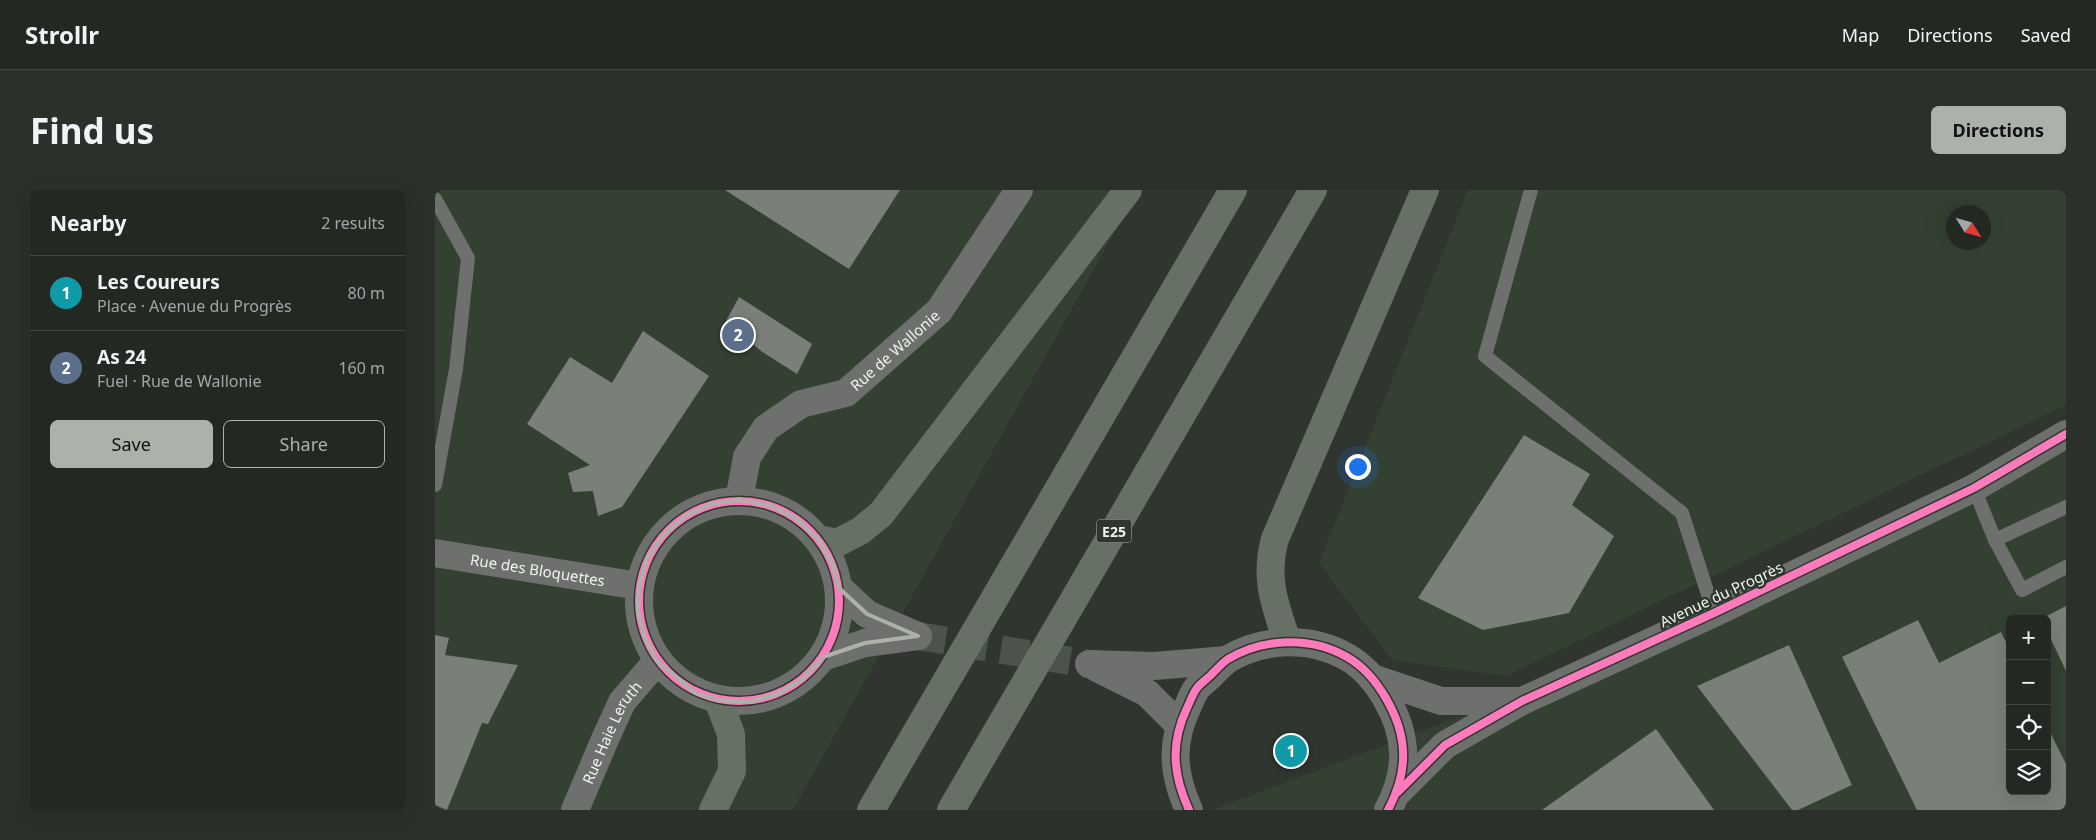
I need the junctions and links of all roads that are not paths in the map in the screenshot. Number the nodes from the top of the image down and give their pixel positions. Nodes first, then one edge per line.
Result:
1 (1019, 190) edge
2 (1128, 190) edge
3 (1233, 190) edge
4 (1313, 190) edge
5 (1425, 190) edge
6 (1531, 190) edge
7 (435, 198) edge
8 (2066, 434) edge
9 (435, 485) edge
10 (1974, 488) junction
11 (739, 500) junction
12 (2066, 507) edge
13 (818, 539) junction
14 (1995, 540) junction
15 (435, 553) edge
16 (2066, 568) edge
17 (639, 586) junction
18 (839, 588) junction
19 (1715, 613) junction
20 (1287, 642) junction
21 (823, 657) junction
22 (1227, 660) junction
23 (657, 661) junction
24 (1372, 678) junction
25 (719, 700) junction
26 (1522, 701) junction
27 (1179, 725) junction
28 (1393, 801) edge
29 (575, 810) edge
30 (713, 810) edge
31 (871, 810) edge
32 (951, 810) edge
33 (1189, 810) edge

1 - 11 street, Rue de Wallonie
2 - 13 highway
3 - 31 highway
4 - 32 highway, E25
5 - 20 highway
6 - 19 lane
7 - 9 lane
8 - 10 street, Avenue du Progrès
10 - 14 lane
10 - 19 street, Avenue du Progrès
11 - 13 street
11 - 17 street
12 - 14 lane
13 - 18 street
14 - 16 lane
15 - 17 street, Rue des Bloquettes
17 - 23 street
18 - 21 street
18 - 21 street
19 - 26 street, Avenue du Progrès
20 - 22 street
20 - 24 street
21 - 25 street
22 - 27 street
22 - 27 street
23 - 25 street
23 - 29 street, Rue Haie Leruth
24 - 26 street, Avenue du Progrès
24 - 28 street
25 - 30 highway
26 - 28 street, Avenue du Progrès
27 - 33 street

